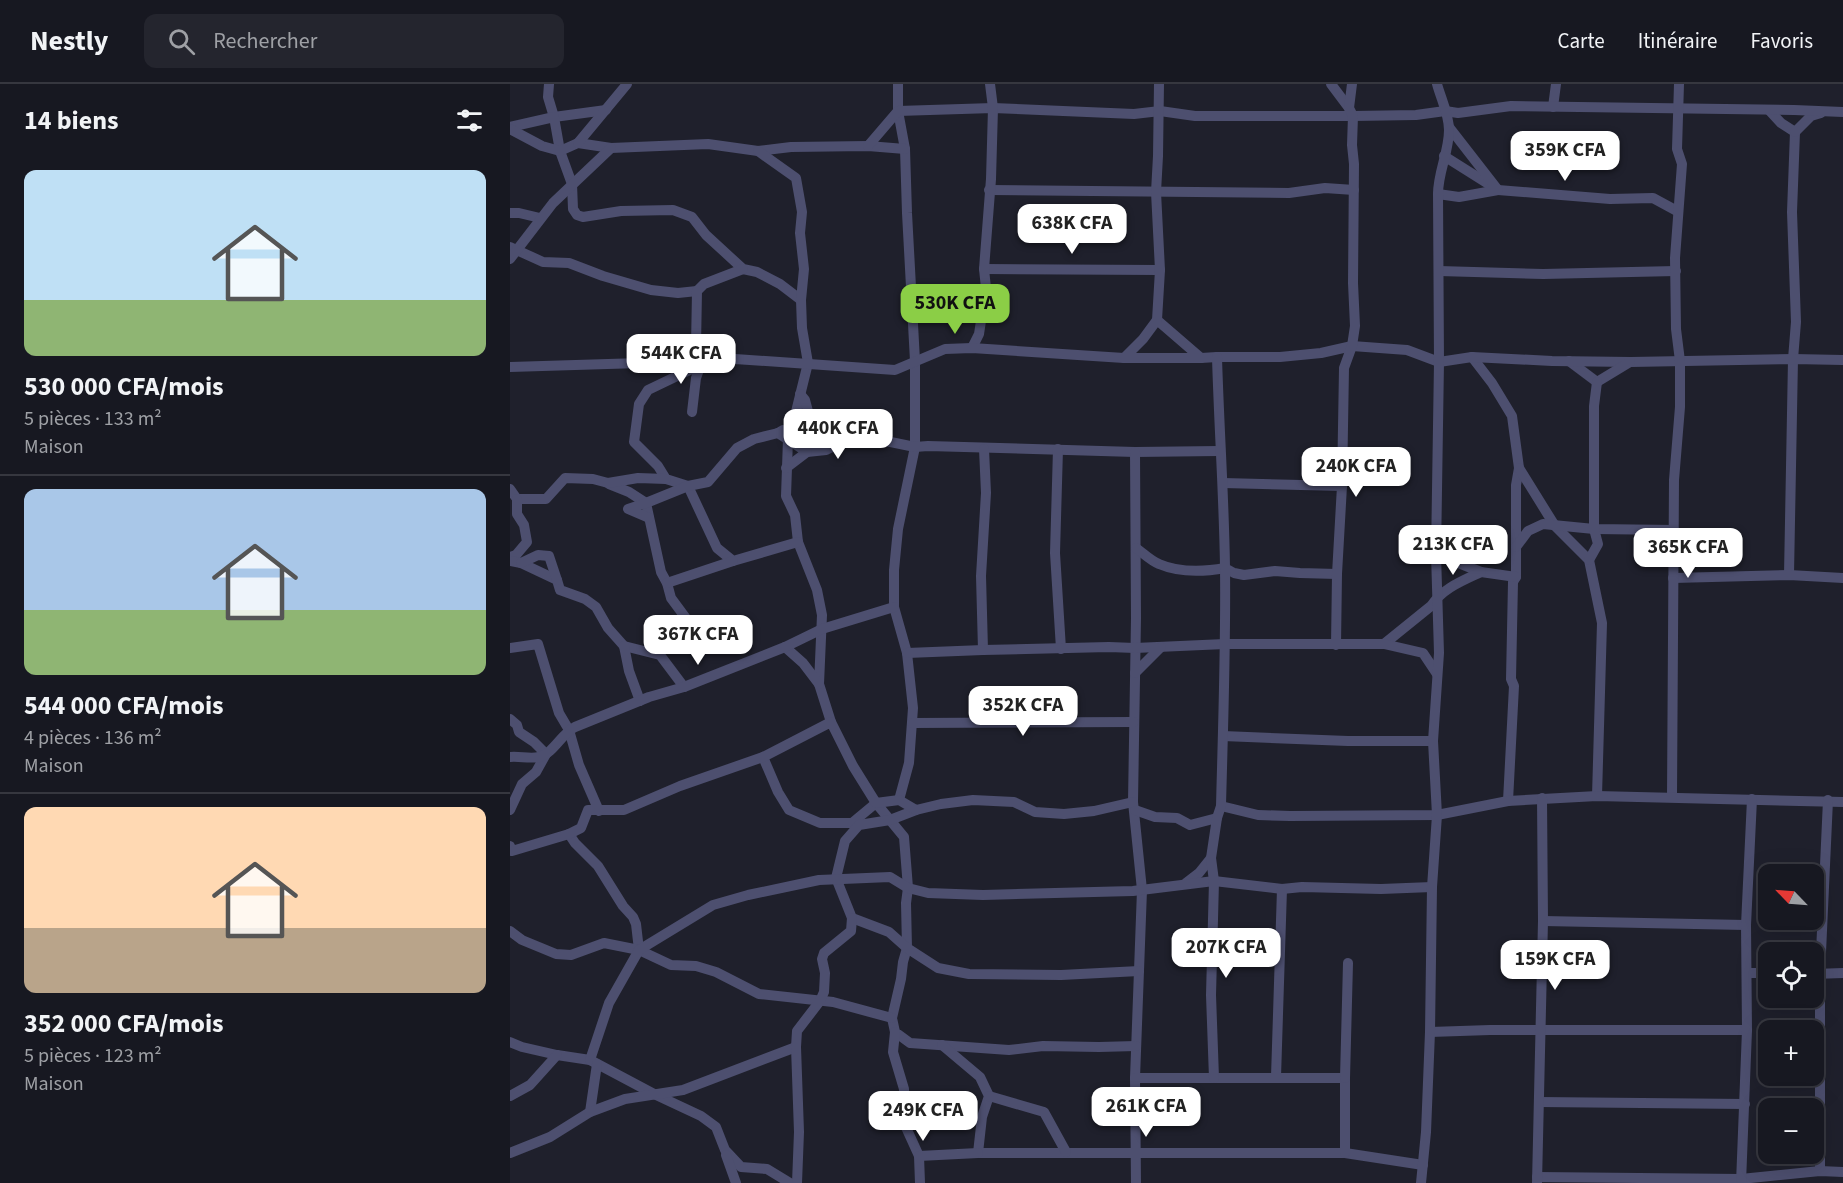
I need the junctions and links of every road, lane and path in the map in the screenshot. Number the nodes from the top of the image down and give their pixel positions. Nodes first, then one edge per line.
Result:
1 (549, 84) edge
2 (627, 84) edge
3 (898, 84) edge
4 (1159, 84) edge
5 (1331, 84) edge
6 (1352, 84) edge
7 (1437, 84) edge
8 (1556, 84) edge
9 (1679, 84) edge
10 (989, 85) edge
11 (993, 108) junction
12 (1553, 108) junction
13 (1679, 108) junction
14 (1768, 110) junction
15 (606, 111) junction
16 (898, 111) junction
17 (1160, 111) junction
18 (1445, 111) junction
19 (1829, 111) junction
20 (1351, 112) junction
21 (1843, 112) edge
22 (554, 117) junction
23 (1449, 127) junction
24 (510, 128) edge
25 (1795, 132) junction
26 (578, 143) junction
27 (867, 146) junction
28 (610, 148) junction
29 (905, 149) junction
30 (560, 151) junction
31 (758, 151) junction
32 (1444, 156) junction
33 (572, 184) junction
34 (989, 190) junction
35 (1354, 190) junction
36 (1498, 190) junction
37 (1156, 192) junction
38 (1438, 194) junction
39 (1677, 211) junction
40 (510, 213) edge
41 (540, 218) junction
42 (512, 252) edge
43 (744, 269) junction
44 (984, 269) junction
45 (1160, 270) junction
46 (1439, 271) junction
47 (1676, 271) junction
48 (697, 291) junction
49 (801, 300) junction
50 (1157, 320) junction
51 (1352, 346) junction
52 (972, 348) junction
53 (1217, 357) junction
54 (1472, 357) junction
55 (1124, 358) junction
56 (1201, 358) junction
57 (1793, 359) junction
58 (1843, 360) edge
59 (915, 361) junction
60 (1569, 361) junction
61 (1680, 361) junction
62 (1439, 362) junction
63 (1631, 362) junction
64 (808, 363) junction
65 (701, 364) junction
66 (510, 367) edge
67 (896, 370) junction
68 (1597, 382) junction
69 (914, 383) junction
70 (800, 394) junction
71 (692, 412) dead end
72 (793, 424) junction
73 (778, 433) junction
74 (866, 437) junction
75 (788, 440) junction
76 (915, 447) junction
77 (984, 448) junction
78 (1058, 449) junction
79 (1219, 451) junction
80 (807, 452) junction
81 (1135, 452) junction
82 (786, 468) junction
83 (1519, 468) junction
84 (666, 479) junction
85 (608, 483) junction
86 (1222, 483) junction
87 (688, 486) junction
88 (1342, 486) junction
89 (510, 489) edge
90 (517, 499) junction
91 (646, 503) junction
92 (649, 518) junction
93 (1555, 526) junction
94 (1594, 528) junction
95 (1674, 530) junction
96 (798, 542) junction
97 (1516, 547) junction
98 (1136, 548) junction
99 (1436, 554) junction
100 (514, 560) edge
101 (1589, 560) junction
102 (733, 561) junction
103 (1225, 568) junction
104 (1481, 572) junction
105 (1337, 574) junction
106 (1789, 575) junction
107 (1516, 577) junction
108 (1673, 578) junction
109 (1843, 578) edge
110 (556, 580) junction
111 (667, 583) junction
112 (1436, 598) junction
113 (894, 607) junction
114 (688, 621) dead end
115 (822, 629) junction
116 (1225, 644) junction
117 (1384, 644) junction
118 (1336, 645) junction
119 (624, 646) junction
120 (785, 647) junction
121 (1161, 647) junction
122 (510, 648) edge
123 (1135, 648) junction
124 (1061, 649) junction
125 (983, 650) junction
126 (907, 653) junction
127 (1135, 673) junction
128 (1437, 675) junction
129 (819, 684) junction
130 (684, 687) junction
131 (640, 701) junction
132 (510, 719) edge
133 (831, 722) junction
134 (1134, 722) junction
135 (912, 723) junction
136 (568, 730) junction
137 (1223, 736) junction
138 (1433, 741) junction
139 (546, 754) junction
140 (510, 757) edge
141 (763, 757) junction
142 (1598, 796) junction
143 (1672, 796) junction
144 (1542, 798) junction
145 (1752, 799) junction
146 (899, 800) junction
147 (1828, 800) junction
148 (1508, 801) junction
149 (1843, 802) edge
150 (876, 803) junction
151 (1134, 806) junction
152 (1221, 806) junction
153 (510, 810) edge
154 (916, 810) junction
155 (599, 811) junction
156 (1437, 814) junction
157 (1217, 818) junction
158 (890, 820) junction
159 (569, 834) junction
160 (510, 846) edge
161 (1211, 858) junction
162 (836, 878) junction
163 (1214, 881) junction
164 (1183, 884) junction
165 (1432, 887) junction
166 (908, 888) junction
167 (1282, 889) junction
168 (1142, 890) junction
169 (852, 918) junction
170 (1543, 921) junction
171 (1746, 925) junction
172 (510, 931) edge
173 (1819, 942) edge
174 (907, 948) junction
175 (639, 950) junction
176 (1348, 963) dead end
177 (1139, 972) junction
178 (1747, 973) junction
179 (1758, 973) edge
180 (1843, 973) edge
181 (1824, 974) edge
182 (820, 1001) junction
183 (1818, 1008) edge
184 (892, 1018) junction
185 (1540, 1030) junction
186 (1747, 1030) junction
187 (895, 1032) junction
188 (1430, 1032) junction
189 (510, 1042) edge
190 (942, 1045) junction
191 (1136, 1046) junction
192 (796, 1047) junction
193 (557, 1055) junction
194 (593, 1062) junction
195 (1275, 1077) junction
196 (1135, 1078) junction
197 (1214, 1078) junction
198 (1346, 1078) junction
199 (654, 1094) junction
200 (510, 1096) edge
201 (989, 1096) junction
202 (1539, 1102) junction
203 (1745, 1104) junction
204 (590, 1112) junction
205 (725, 1150) junction
206 (1066, 1152) junction
207 (510, 1153) edge
208 (978, 1153) junction
209 (1136, 1153) junction
210 (1345, 1153) junction
211 (919, 1156) junction
212 (1424, 1165) junction
213 (1820, 1171) junction
214 (1843, 1172) edge
215 (1537, 1180) edge
216 (1741, 1181) edge
217 (736, 1183) edge
218 (790, 1183) edge
219 (797, 1183) edge
220 (920, 1183) edge
221 (1136, 1183) edge
222 (1421, 1183) edge

1 - 22 street
2 - 15 street
3 - 16 street
4 - 17 street
5 - 20 street
6 - 20 street
7 - 18 street
8 - 12 street
9 - 13 street
10 - 11 street
11 - 16 street
11 - 17 street
11 - 34 street
12 - 13 street
12 - 18 street
13 - 14 street
13 - 39 street
14 - 19 street
14 - 25 street
15 - 22 street
15 - 26 street
16 - 27 street
16 - 29 street
17 - 20 street
17 - 37 street
18 - 20 street
18 - 23 street
19 - 21 street
19 - 25 street
20 - 35 street
22 - 24 street
22 - 30 street
23 - 32 street
23 - 36 street
24 - 30 street
25 - 57 street
26 - 28 street
26 - 30 street
27 - 29 street
27 - 31 street
28 - 31 street
28 - 33 street
29 - 59 street
30 - 33 street
31 - 49 street
32 - 36 street
32 - 38 street
33 - 41 street
33 - 43 street
34 - 37 street
34 - 44 street
35 - 37 street
35 - 51 street
36 - 38 street
36 - 39 street
37 - 45 street
38 - 46 street
39 - 47 street
40 - 41 street
41 - 42 street
42 - 48 street
43 - 48 street
43 - 49 street
44 - 45 street
44 - 52 street
45 - 50 street
46 - 47 street
46 - 62 street
47 - 61 street
48 - 65 street
49 - 64 street
50 - 55 street
50 - 56 street
51 - 53 street
51 - 62 street
51 - 88 street
52 - 55 street
52 - 59 street
53 - 56 street
53 - 79 street
54 - 60 street
54 - 62 street
54 - 83 street
55 - 56 street
57 - 58 street
57 - 61 street
57 - 106 street
59 - 67 street
59 - 69 street
60 - 63 street
60 - 68 street
61 - 63 street
61 - 95 street
62 - 99 street
63 - 68 street
64 - 65 street
64 - 67 street
64 - 70 street
65 - 66 street
65 - 71 street
65 - 84 street
67 - 69 street
68 - 94 street
69 - 76 street
70 - 72 street
70 - 74 street
72 - 73 street
72 - 75 street
73 - 75 street
73 - 87 street
74 - 76 street
74 - 80 street
75 - 80 street
75 - 82 street
76 - 77 street
76 - 113 street
77 - 78 street
77 - 125 street
78 - 81 street
78 - 124 street
79 - 81 street
79 - 86 street
80 - 82 street
81 - 98 street
82 - 96 street
83 - 93 street
83 - 97 street
84 - 85 street
84 - 87 street
85 - 90 street
85 - 91 street
86 - 88 street
86 - 103 street
87 - 91 street
87 - 102 street
88 - 105 street
89 - 90 street
90 - 100 street
91 - 92 street
91 - 92 street
92 - 111 street
93 - 94 street
93 - 97 street
93 - 101 street
94 - 95 street
94 - 101 street
95 - 108 street
96 - 102 street
96 - 115 street
97 - 107 street
98 - 103 street
98 - 123 street
99 - 104 street
99 - 112 street
100 - 110 street
100 - 110 street
101 - 142 street
102 - 111 street
103 - 105 street
103 - 116 street
104 - 107 street
104 - 112 street
105 - 118 street
106 - 108 street
106 - 109 street
107 - 148 street
108 - 143 street
110 - 119 street
111 - 114 street
112 - 117 street
112 - 128 street
113 - 115 street
113 - 126 street
115 - 120 street
115 - 129 street
116 - 118 street
116 - 121 street
116 - 137 street
117 - 118 street
117 - 128 street
119 - 130 street
119 - 131 street
120 - 129 street
120 - 130 street
121 - 123 street
121 - 127 street
122 - 136 street
123 - 124 street
123 - 127 street
124 - 125 street
125 - 126 street
126 - 135 street
127 - 134 street
128 - 138 street
129 - 133 street
130 - 131 street
131 - 136 street
132 - 139 street
133 - 141 street
133 - 150 street
134 - 135 street
134 - 151 street
135 - 146 street
136 - 139 street
136 - 155 street
137 - 138 street
137 - 152 street
138 - 156 street
139 - 140 street
139 - 153 street
141 - 150 street
141 - 155 street
142 - 143 street
142 - 144 street
143 - 145 street
144 - 148 street
144 - 170 street
145 - 147 street
145 - 171 street
146 - 150 street
146 - 154 street
147 - 149 street
147 - 173 street
148 - 156 street
150 - 158 street
151 - 154 street
151 - 157 street
151 - 168 street
152 - 156 street
152 - 157 street
154 - 158 street
155 - 159 street
156 - 165 street
157 - 161 street
158 - 162 street
158 - 166 street
159 - 160 street
159 - 175 street
161 - 163 street
161 - 164 street
162 - 166 street
162 - 169 street
162 - 175 street
163 - 164 street
163 - 167 street
163 - 197 street
164 - 168 street
165 - 167 street
165 - 188 street
166 - 168 street
166 - 174 street
167 - 195 street
168 - 177 street
169 - 174 street
169 - 182 street
170 - 171 street
170 - 185 street
171 - 178 street
172 - 175 street
174 - 177 street
174 - 184 street
175 - 182 street
175 - 194 street
176 - 198 street
177 - 191 street
178 - 179 street
178 - 186 street
180 - 181 street
182 - 184 street
182 - 192 street
183 - 213 street
184 - 187 street
185 - 186 street
185 - 188 street
185 - 202 street
186 - 203 street
187 - 190 street
187 - 211 street
188 - 212 street
189 - 193 street
190 - 191 street
190 - 201 street
191 - 196 street
192 - 199 street
192 - 219 street
193 - 194 street
193 - 200 street
194 - 199 street
194 - 204 street
195 - 197 street
195 - 198 street
196 - 197 street
196 - 209 street
198 - 210 street
199 - 204 street
199 - 205 street
201 - 206 street
201 - 208 street
202 - 203 street
202 - 215 street
203 - 216 street
204 - 207 street
205 - 217 street
205 - 218 street
206 - 208 street
206 - 209 street
208 - 211 street
209 - 210 street
209 - 221 street
210 - 212 street
211 - 220 street
212 - 222 street
213 - 214 street
213 - 216 street
215 - 216 street

